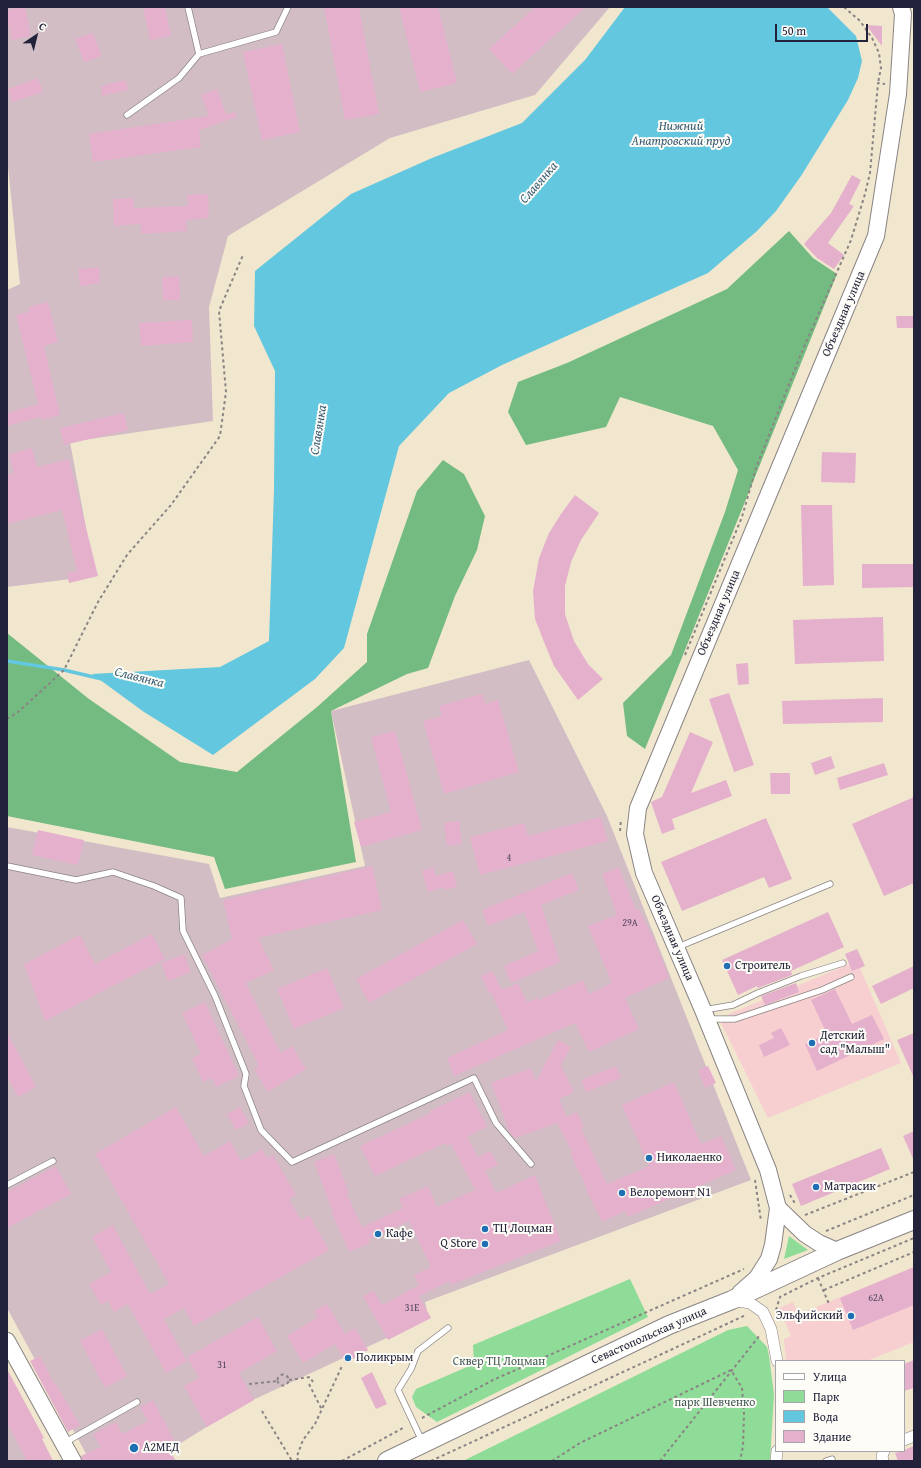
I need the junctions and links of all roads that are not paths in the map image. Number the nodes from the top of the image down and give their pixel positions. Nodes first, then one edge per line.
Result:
1 (188, 7) edge
2 (288, 7) edge
3 (901, 7) edge
4 (199, 54) junction
5 (127, 115) dead end
6 (7, 866) edge
7 (830, 884) dead end
8 (676, 948) junction
9 (843, 963) dead end
10 (851, 977) dead end
11 (705, 1015) junction
12 (53, 1161) dead end
13 (531, 1164) dead end
14 (7, 1185) edge
15 (778, 1208) junction
16 (914, 1220) edge
17 (837, 1252) junction
18 (732, 1300) junction
19 (448, 1328) dead end
20 (7, 1340) edge
21 (777, 1360) edge
22 (137, 1402) dead end
23 (63, 1443) junction
24 (424, 1443) junction
25 (832, 1459) dead end
26 (73, 1461) edge
27 (387, 1461) edge
28 (826, 1461) edge

1 - 4 lane
2 - 4 lane
3 - 8 main road, Объездная улица
4 - 5 lane
6 - 13 lane
7 - 8 lane
8 - 11 main road, Объездная улица
9 - 11 lane
10 - 11 lane
11 - 15 main road, Объездная улица
12 - 14 lane
15 - 17 main road
15 - 18 main road, Объездная улица
16 - 17 main road, Севастопольская улица
17 - 18 main road, Севастопольская улица
18 - 21 street
18 - 24 main road, Севастопольская улица
19 - 24 lane
20 - 23 main road
22 - 23 lane
23 - 26 main road
24 - 27 main road, Севастопольская улица
25 - 28 lane

